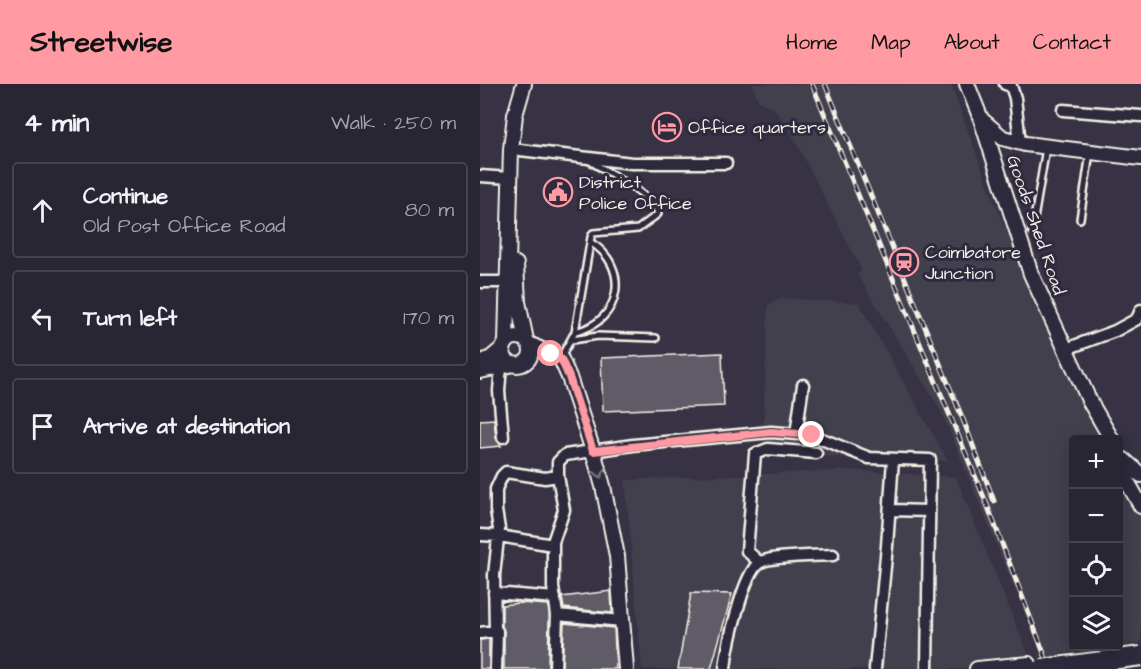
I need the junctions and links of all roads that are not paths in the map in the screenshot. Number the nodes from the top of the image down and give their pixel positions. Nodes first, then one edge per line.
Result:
1 (524, 84) edge
2 (533, 84) edge
3 (967, 84) edge
4 (1005, 84) edge
5 (1063, 110) dead end
6 (1141, 116) edge
7 (981, 119) junction
8 (1020, 143) junction
9 (1046, 146) junction
10 (520, 150) junction
11 (1090, 152) junction
12 (584, 158) junction
13 (1141, 158) edge
14 (726, 163) dead end
15 (480, 176) edge
16 (510, 178) junction
17 (1080, 219) dead end
18 (1032, 231) dead end
19 (590, 242) junction
20 (480, 282) edge
21 (507, 282) junction
22 (1141, 310) edge
23 (1129, 324) junction
24 (1141, 329) edge
25 (575, 332) junction
26 (656, 338) dead end
27 (572, 340) junction
28 (527, 342) junction
29 (505, 345) junction
30 (1066, 349) junction
31 (561, 359) junction
32 (480, 363) edge
33 (514, 364) junction
34 (480, 371) edge
35 (803, 385) dead end
36 (796, 434) junction
37 (1109, 435) edge
38 (503, 437) dead end
39 (593, 451) junction
40 (816, 453) dead end
41 (1123, 458) edge
42 (893, 459) junction
43 (1123, 464) edge
44 (558, 476) junction
45 (1137, 476) edge
46 (1141, 490) edge
47 (1141, 506) edge
48 (890, 510) junction
49 (929, 511) junction
50 (480, 535) edge
51 (499, 536) junction
52 (553, 545) junction
53 (833, 555) dead end
54 (759, 562) junction
55 (494, 593) junction
56 (555, 598) junction
57 (556, 615) junction
58 (622, 621) junction
59 (497, 631) dead end
60 (480, 633) edge
61 (1141, 649) edge
62 (1141, 656) edge
63 (496, 669) edge
64 (555, 669) edge
65 (626, 669) edge
66 (725, 669) edge
67 (875, 669) edge
68 (927, 669) edge
69 (977, 669) edge
70 (1030, 669) edge
71 (1042, 669) edge
72 (1084, 669) edge

1 - 16 main road
2 - 10 main road
3 - 7 main road, Goods Shed Road
4 - 8 street
5 - 6 street
7 - 8 main road
7 - 30 main road, Goods Shed Road
8 - 9 main road
9 - 11 main road
9 - 18 lane
10 - 12 street
10 - 28 main road
11 - 13 main road
11 - 17 lane
12 - 14 street
12 - 19 lane
15 - 16 street
16 - 21 main road
19 - 25 lane
19 - 25 lane
20 - 21 street
21 - 29 main road
22 - 23 street
23 - 24 street
23 - 30 street
25 - 27 lane
26 - 27 lane
27 - 31 lane
28 - 29 main road
28 - 31 main road
28 - 33 main road
29 - 32 main road
29 - 33 main road
30 - 37 main road, Goods Shed Road
31 - 33 main road
31 - 39 main road
33 - 34 main road
33 - 38 street
35 - 36 street
36 - 39 street
36 - 42 street
39 - 44 street
39 -> 58 main road
40 - 54 street
41 - 45 main road
42 - 48 street
42 - 49 street
43 - 47 main road
44 - 51 street
44 - 52 street
45 - 46 main road
48 - 49 street
48 - 67 street
49 - 68 street
50 - 51 street
51 - 52 street
51 - 55 street
52 - 56 street
53 - 54 street
54 - 66 street
55 - 56 street
55 - 60 street
56 - 57 street
57 - 58 street
57 - 64 street
58 - 65 main road
59 - 63 street
61 - 72 main road
62 - 71 highway, bridge
69 - 70 main road

